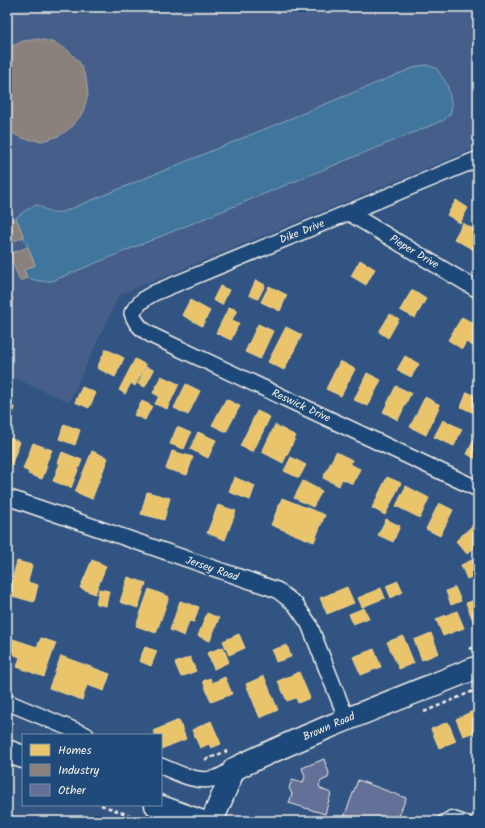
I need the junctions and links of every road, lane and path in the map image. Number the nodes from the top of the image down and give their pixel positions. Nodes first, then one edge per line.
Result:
1 (478, 159) edge
2 (349, 213) junction
3 (478, 290) edge
4 (132, 313) joint
5 (478, 489) edge
6 (7, 497) edge
7 (478, 667) edge
8 (478, 689) edge
9 (7, 702) edge
10 (424, 712) dead end
11 (347, 720) junction
12 (84, 734) edge
13 (7, 751) edge
14 (22, 757) edge
15 (162, 766) edge
16 (234, 769) junction
17 (104, 806) edge
18 (159, 806) edge
19 (145, 821) edge
20 (200, 821) edge
21 (212, 821) edge
22 (441, 821) edge
23 (468, 821) edge

1 - 2 street, Dike Drive
2 - 3 street, Pieper Drive
2 - 4 street, Dike Drive
4 - 5 street, Reswick Drive
6 - 11 street, Jersey Road
7 - 11 street, Brown Road
8 - 10 path
9 - 12 street
11 - 16 street, Brown Road
13 - 14 street
15 - 16 street
16 - 21 street
17 - 19 path
18 - 20 street
22 - 23 lane

